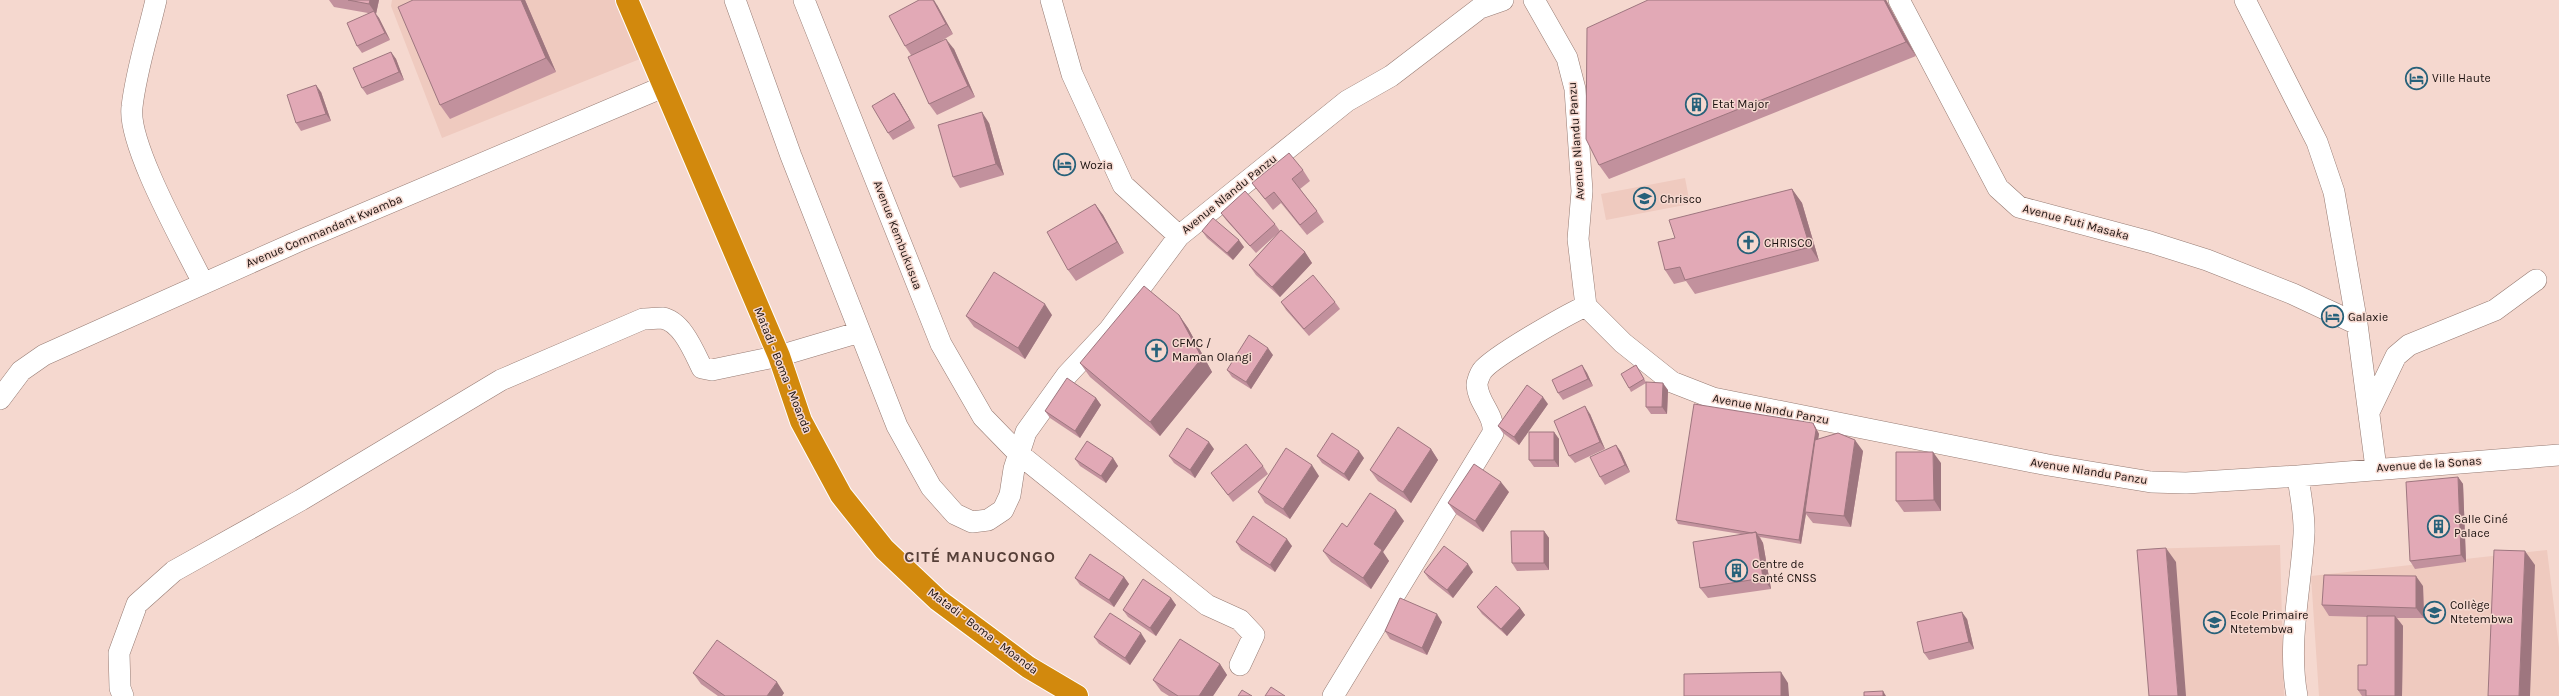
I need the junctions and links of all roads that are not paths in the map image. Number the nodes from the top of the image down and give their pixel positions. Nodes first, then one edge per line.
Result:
1 (156, 0) edge
2 (627, 0) edge
3 (734, 0) edge
4 (804, 0) edge
5 (1051, 0) edge
6 (1503, 0) edge
7 (1534, 0) edge
8 (1899, 0) edge
9 (2245, 0) edge
10 (663, 87) junction
11 (1179, 236) junction
12 (2536, 280) dead end
13 (203, 283) junction
14 (1586, 306) junction
15 (2357, 324) junction
16 (860, 332) junction
17 (779, 356) junction
18 (0, 399) edge
19 (2370, 410) junction
20 (1019, 454) junction
21 (2559, 455) edge
22 (2376, 468) junction
23 (2298, 476) junction
24 (1240, 665) dead end
25 (123, 696) edge
26 (1077, 696) edge
27 (1333, 696) edge
28 (2297, 696) edge

1 - 13 street
2 - 10 highway, Matadi - Boma - Moanda
3 - 16 street, Avenue Nlandu Panzu
4 - 20 street, Avenue Kembukusua
5 - 11 street
6 - 11 street, Avenue Nlandu Panzu
7 - 14 street, Avenue Nlandu Panzu
8 - 15 street, Avenue Futi Masaka
9 - 15 street
10 - 13 street, Avenue Commandant Kwamba
10 - 17 highway, Matadi - Boma - Moanda
11 - 20 street, Avenue Nlandu Panzu
12 - 19 street
13 - 18 street, Avenue Commandant Kwamba
14 - 23 street, Avenue Nlandu Panzu
14 - 27 street
15 - 19 street
16 - 17 street
16 - 20 street, Avenue Nlandu Panzu
17 - 25 street
17 - 26 highway, Matadi - Boma - Moanda
19 - 22 street
20 - 24 street, Avenue Kembukusua
21 - 22 street, Avenue de la Sonas
22 - 23 street, Avenue de la Sonas
23 - 28 street

